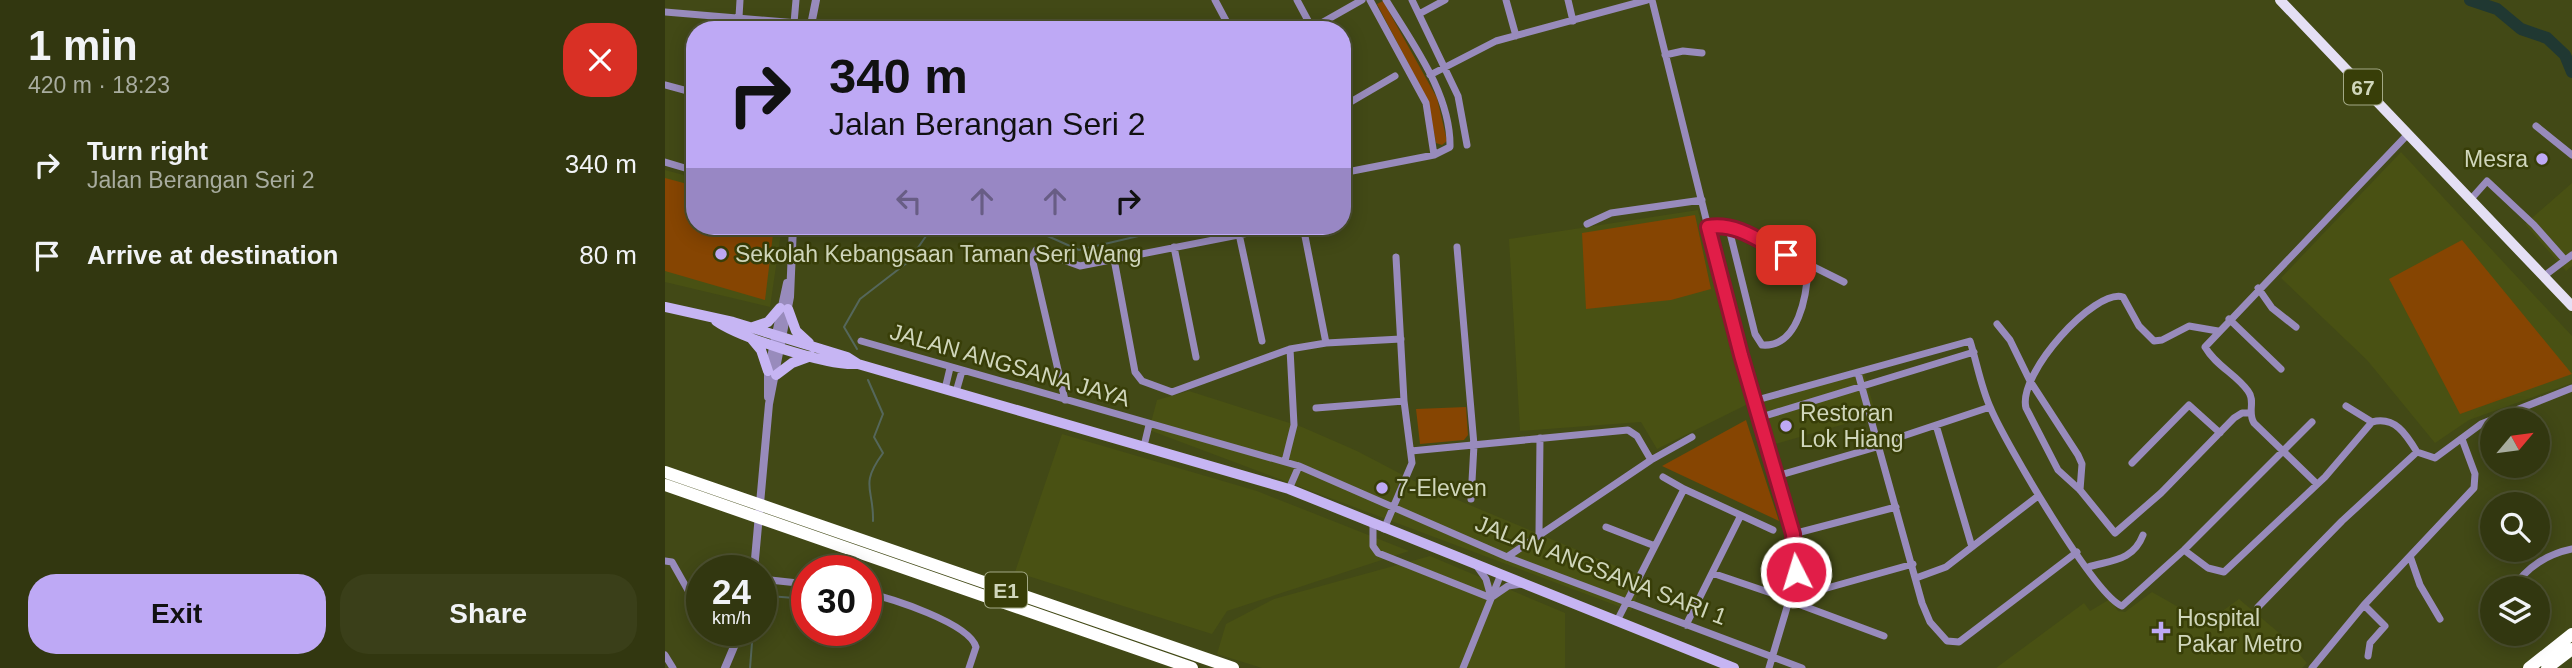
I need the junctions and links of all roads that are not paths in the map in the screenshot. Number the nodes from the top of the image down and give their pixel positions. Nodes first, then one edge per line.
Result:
1 (740, 0) edge
2 (796, 0) edge
3 (815, 0) edge
4 (1215, 0) edge
5 (1297, 0) edge
6 (1362, 0) edge
7 (1370, 0) edge
8 (1386, 0) edge
9 (1412, 0) edge
10 (1445, 0) edge
11 (1506, 0) edge
12 (1568, 0) edge
13 (1650, 0) edge
14 (2280, 0) edge
15 (1632, 2) edge
16 (665, 12) edge
17 (1419, 14) junction
18 (739, 17) junction
19 (776, 21) edge
20 (794, 21) edge
21 (811, 21) edge
22 (1226, 21) edge
23 (1307, 21) edge
24 (1325, 21) edge
25 (1573, 21) junction
26 (1515, 36) junction
27 (1702, 53) dead end
28 (1665, 55) junction
29 (1446, 66) junction
30 (1430, 75) junction
31 (1395, 76) dead end
32 (665, 85) edge
33 (686, 91) edge
34 (1351, 101) edge
35 (2536, 126) dead end
36 (2408, 134) junction
37 (1468, 145) dead end
38 (2570, 151) edge
39 (1434, 155) junction
40 (665, 162) edge
41 (686, 168) edge
42 (1351, 171) edge
43 (2471, 199) junction
44 (1702, 200) junction
45 (1587, 224) dead end
46 (1728, 225) junction
47 (1708, 227) junction
48 (792, 235) edge
49 (1235, 235) edge
50 (1240, 235) edge
51 (1305, 235) edge
52 (1174, 247) junction
53 (1457, 247) dead end
54 (2572, 255) edge
55 (1397, 257) dead end
56 (1114, 259) junction
57 (2565, 261) junction
58 (1808, 267) junction
59 (2544, 276) junction
60 (1844, 282) dead end
61 (2258, 288) junction
62 (2572, 306) edge
63 (665, 307) edge
64 (784, 308) junction
65 (2229, 319) junction
66 (1997, 324) dead end
67 (2296, 327) dead end
68 (2218, 331) junction
69 (752, 333) junction
70 (1401, 339) junction
71 (778, 341) junction
72 (861, 341) dead end
73 (1262, 341) dead end
74 (1326, 343) junction
75 (1290, 349) junction
76 (812, 351) junction
77 (1974, 352) junction
78 (1196, 357) dead end
79 (950, 368) junction
80 (2281, 369) dead end
81 (962, 371) junction
82 (772, 373) junction
83 (1858, 373) junction
84 (2030, 381) junction
85 (1862, 385) junction
86 (2572, 388) edge
87 (945, 389) junction
88 (956, 392) junction
89 (1065, 400) junction
90 (1404, 401) junction
91 (1753, 401) junction
92 (2346, 406) dead end
93 (1990, 407) junction
94 (1316, 408) dead end
95 (2249, 414) junction
96 (1758, 418) junction
97 (2312, 422) dead end
98 (2372, 422) junction
99 (1149, 425) junction
100 (1936, 425) junction
101 (2220, 433) junction
102 (1692, 437) dead end
103 (1540, 438) junction
104 (1894, 439) dead end
105 (2462, 439) junction
106 (1474, 445) junction
107 (1144, 446) junction
108 (1880, 446) junction
109 (1411, 452) junction
110 (2417, 452) junction
111 (2284, 453) junction
112 (1651, 460) junction
113 (1285, 461) junction
114 (2132, 463) dead end
115 (1299, 466) junction
116 (665, 472) edge
117 (1777, 476) junction
118 (1663, 477) dead end
119 (2316, 484) junction
120 (665, 485) edge
121 (1289, 489) junction
122 (1684, 489) junction
123 (2080, 490) junction
124 (2038, 496) junction
125 (1471, 499) dead end
126 (734, 502) junction
127 (1394, 507) junction
128 (1896, 507) junction
129 (1740, 517) junction
130 (778, 518) junction
131 (1373, 525) junction
132 (1606, 527) dead end
133 (1384, 529) junction
134 (1773, 530) dead end
135 (1539, 533) junction
136 (1793, 534) junction
137 (2143, 536) dead end
138 (1655, 546) junction
139 (1972, 547) junction
140 (2572, 549) edge
141 (2184, 550) junction
142 (2077, 552) junction
143 (755, 555) edge
144 (2410, 556) junction
145 (1507, 557) junction
146 (665, 561) edge
147 (1913, 564) junction
148 (1476, 565) junction
149 (2088, 567) junction
150 (1712, 573) junction
151 (1500, 574) junction
152 (2524, 576) edge
153 (1916, 578) junction
154 (1526, 584) junction
155 (686, 587) edge
156 (1820, 590) dead end
157 (1773, 594) dead end
158 (882, 597) edge
159 (1491, 598) junction
160 (1790, 601) junction
161 (1627, 602) junction
162 (2364, 604) junction
163 (2259, 607) dead end
164 (1618, 619) junction
165 (2440, 619) dead end
166 (1686, 625) junction
167 (2572, 634) edge
168 (1884, 636) dead end
169 (734, 646) edge
170 (2572, 649) edge
171 (665, 655) edge
172 (2368, 656) dead end
173 (1774, 657) junction
174 (673, 668) edge
175 (725, 668) edge
176 (969, 668) edge
177 (1192, 668) edge
178 (1233, 668) edge
179 (1464, 668) edge
180 (1734, 668) edge
181 (1769, 668) edge
182 (1802, 668) edge
183 (2312, 668) edge
184 (2529, 668) edge
185 (2547, 668) edge

1 - 18 street
2 - 20 street
3 - 21 street
4 - 22 street
5 - 23 street
6 - 24 street
7 - 39 street
8 - 30 street
9 - 17 street
10 - 17 street
11 - 26 street
12 - 25 street
13 - 15 street
13 - 28 street
14 - 36 main road, 67
15 - 25 street
16 - 18 street
17 - 29 street
18 - 19 street
25 - 26 street
26 - 29 street
27 - 28 street
28 - 44 street
29 - 30 street
29 - 37 street
30 - 39 street
31 - 34 street
32 - 33 street
35 - 38 street
36 - 43 main road, 67
36 - 61 street
39 - 42 street
40 - 41 street
43 - 57 street
43 - 59 main road, 67
44 - 45 street
44 - 47 street
46 - 47 street
46 - 58 street
46 - 58 street
47 - 91 street
48 - 64 street
49 - 52 street
50 - 73 street
51 - 74 street
52 - 56 street
52 - 78 street
53 - 106 street
54 - 57 street
55 - 70 street
56 - 75 street
56 - 89 street
57 - 59 street
58 - 60 street
59 - 62 main road, 67
61 - 65 street
61 - 67 street
63 - 69 main road
64 - 69 main road
64 - 71 street
64 - 76 main road
65 - 68 street
65 - 80 street
66 - 84 street
68 - 84 street
68 - 95 street
69 - 71 main road
69 - 82 main road
70 - 74 street
70 - 90 street
71 - 76 main road
71 - 82 street
72 - 79 street, JALAN ANGSANA JAYA
74 - 75 street
75 - 113 street
76 - 82 main road
76 - 87 main road
77 - 83 street
77 - 85 street
77 - 93 street
79 - 81 street, JALAN ANGSANA JAYA
79 - 87 street
81 - 88 street
81 - 89 street, JALAN ANGSANA JAYA
82 - 143 street
83 - 85 street
83 - 91 street
84 - 123 street
84 - 123 street
85 - 96 street
85 - 108 street
86 - 105 street
87 - 88 main road
88 - 107 main road
89 - 99 street, JALAN ANGSANA JAYA
90 - 94 street
90 - 109 street
91 - 96 street
92 - 98 street
93 - 100 street
93 - 124 street
95 - 101 street
95 - 111 street
96 - 117 street
97 - 111 street
98 - 110 street
98 - 119 street
99 - 107 street
99 - 113 street, JALAN ANGSANA SARI 1
100 - 104 street
100 - 139 street
101 - 114 street
101 - 123 street
102 - 112 street
103 - 106 street
103 - 112 street
103 - 135 street
105 - 110 street
105 - 144 street
106 - 109 street
106 - 125 street
107 - 121 main road
108 - 117 street
108 - 128 street
109 - 127 street
110 - 163 street
111 - 119 street
111 - 141 street
112 - 135 street
113 - 115 street, JALAN ANGSANA SARI 1
115 - 121 street
115 - 127 street, JALAN ANGSANA SARI 1
116 - 126 highway, E1
117 - 136 street
118 - 122 street
119 - 141 street
120 - 126 highway, E1
121 - 131 main road
122 - 129 street
122 - 138 street
124 - 139 street
124 - 142 street
126 - 130 highway, E1
127 - 133 street
127 - 145 street, JALAN ANGSANA SARI 1
128 - 136 street
128 - 147 street
129 - 134 street
129 - 150 street
130 - 177 highway, E1
130 - 178 highway, E1
131 - 133 main road
131 - 159 street
132 - 138 street
133 - 148 main road
135 - 145 street
136 - 160 street
137 - 149 street
138 - 161 street
139 - 153 street
140 - 152 street
141 - 149 street
142 - 149 street
142 - 153 street
144 - 162 street
144 - 165 street
145 - 161 street, JALAN ANGSANA SARI 1
146 - 155 street
147 - 153 street
147 - 156 street
148 - 151 main road
148 - 159 street
150 - 157 street
150 - 166 street
151 - 154 main road
151 - 159 street
154 - 159 street
154 - 164 main road
158 - 176 street
159 - 179 street
160 - 168 street
160 - 173 street
161 - 164 street
161 - 166 street, JALAN ANGSANA SARI 1
162 - 172 street
162 - 183 street
164 - 180 main road
166 - 173 street, JALAN ANGSANA SARI 1
167 - 184 highway
169 - 175 street
170 - 185 highway
171 - 174 street
173 - 181 street
173 - 182 street, JALAN ANGSANA SARI 1

